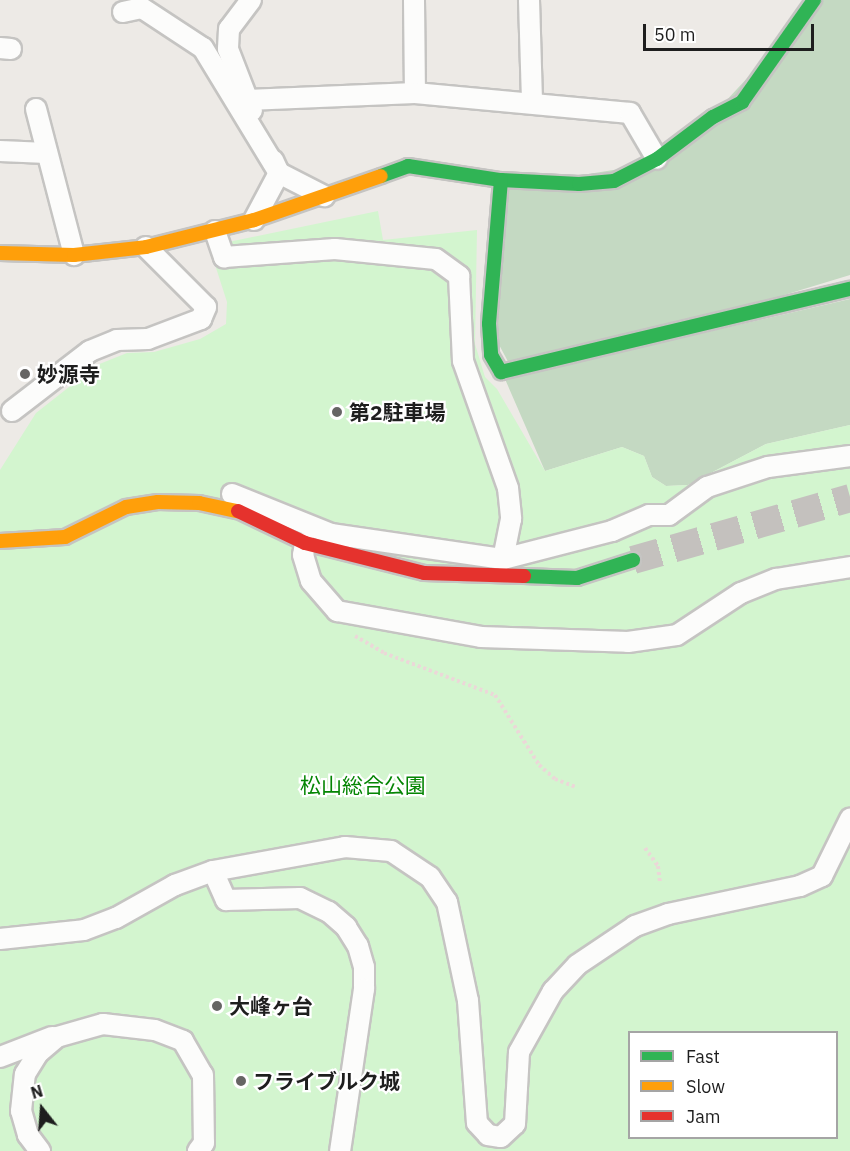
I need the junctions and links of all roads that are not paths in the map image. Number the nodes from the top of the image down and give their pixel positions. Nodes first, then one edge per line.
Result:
1 (251, 0) edge
2 (414, 0) edge
3 (529, 0) edge
4 (814, 0) edge
5 (123, 12) dead end
6 (415, 93) junction
7 (247, 100) junction
8 (532, 103) junction
9 (36, 109) dead end
10 (0, 151) edge
11 (47, 153) junction
12 (657, 159) junction
13 (279, 173) junction
14 (501, 180) junction
15 (324, 196) junction
16 (254, 220) junction
17 (215, 231) junction
18 (146, 247) junction
19 (0, 253) edge
20 (74, 255) junction
21 (850, 289) edge
22 (12, 411) dead end
23 (850, 456) edge
24 (232, 494) dead end
25 (0, 541) edge
26 (305, 543) junction
27 (503, 559) junction
28 (633, 560) tunnel mouth
29 (850, 567) edge
30 (850, 819) edge
31 (213, 871) junction
32 (0, 939) edge
33 (69, 1032) junction
34 (0, 1057) edge
35 (40, 1151) edge
36 (198, 1151) edge
37 (340, 1151) edge

1 - 7 street
2 - 6 street
3 - 8 street
4 - 12 street
5 - 13 street
6 - 7 street
6 - 8 street
7 - 13 street
8 - 12 street
9 - 11 street
10 - 11 street
11 - 20 street
12 - 14 street
13 - 15 street
13 - 16 street
14 - 15 street
14 - 21 street
15 - 16 street
16 - 17 street
17 - 18 street
17 - 27 street
18 - 20 street
18 - 22 street
19 - 20 street
23 - 27 street
24 - 27 street
25 - 26 street
26 - 28 street
26 - 29 street
30 - 31 street
31 - 32 street
31 - 37 street
33 - 34 street
33 - 35 street
33 - 36 street

